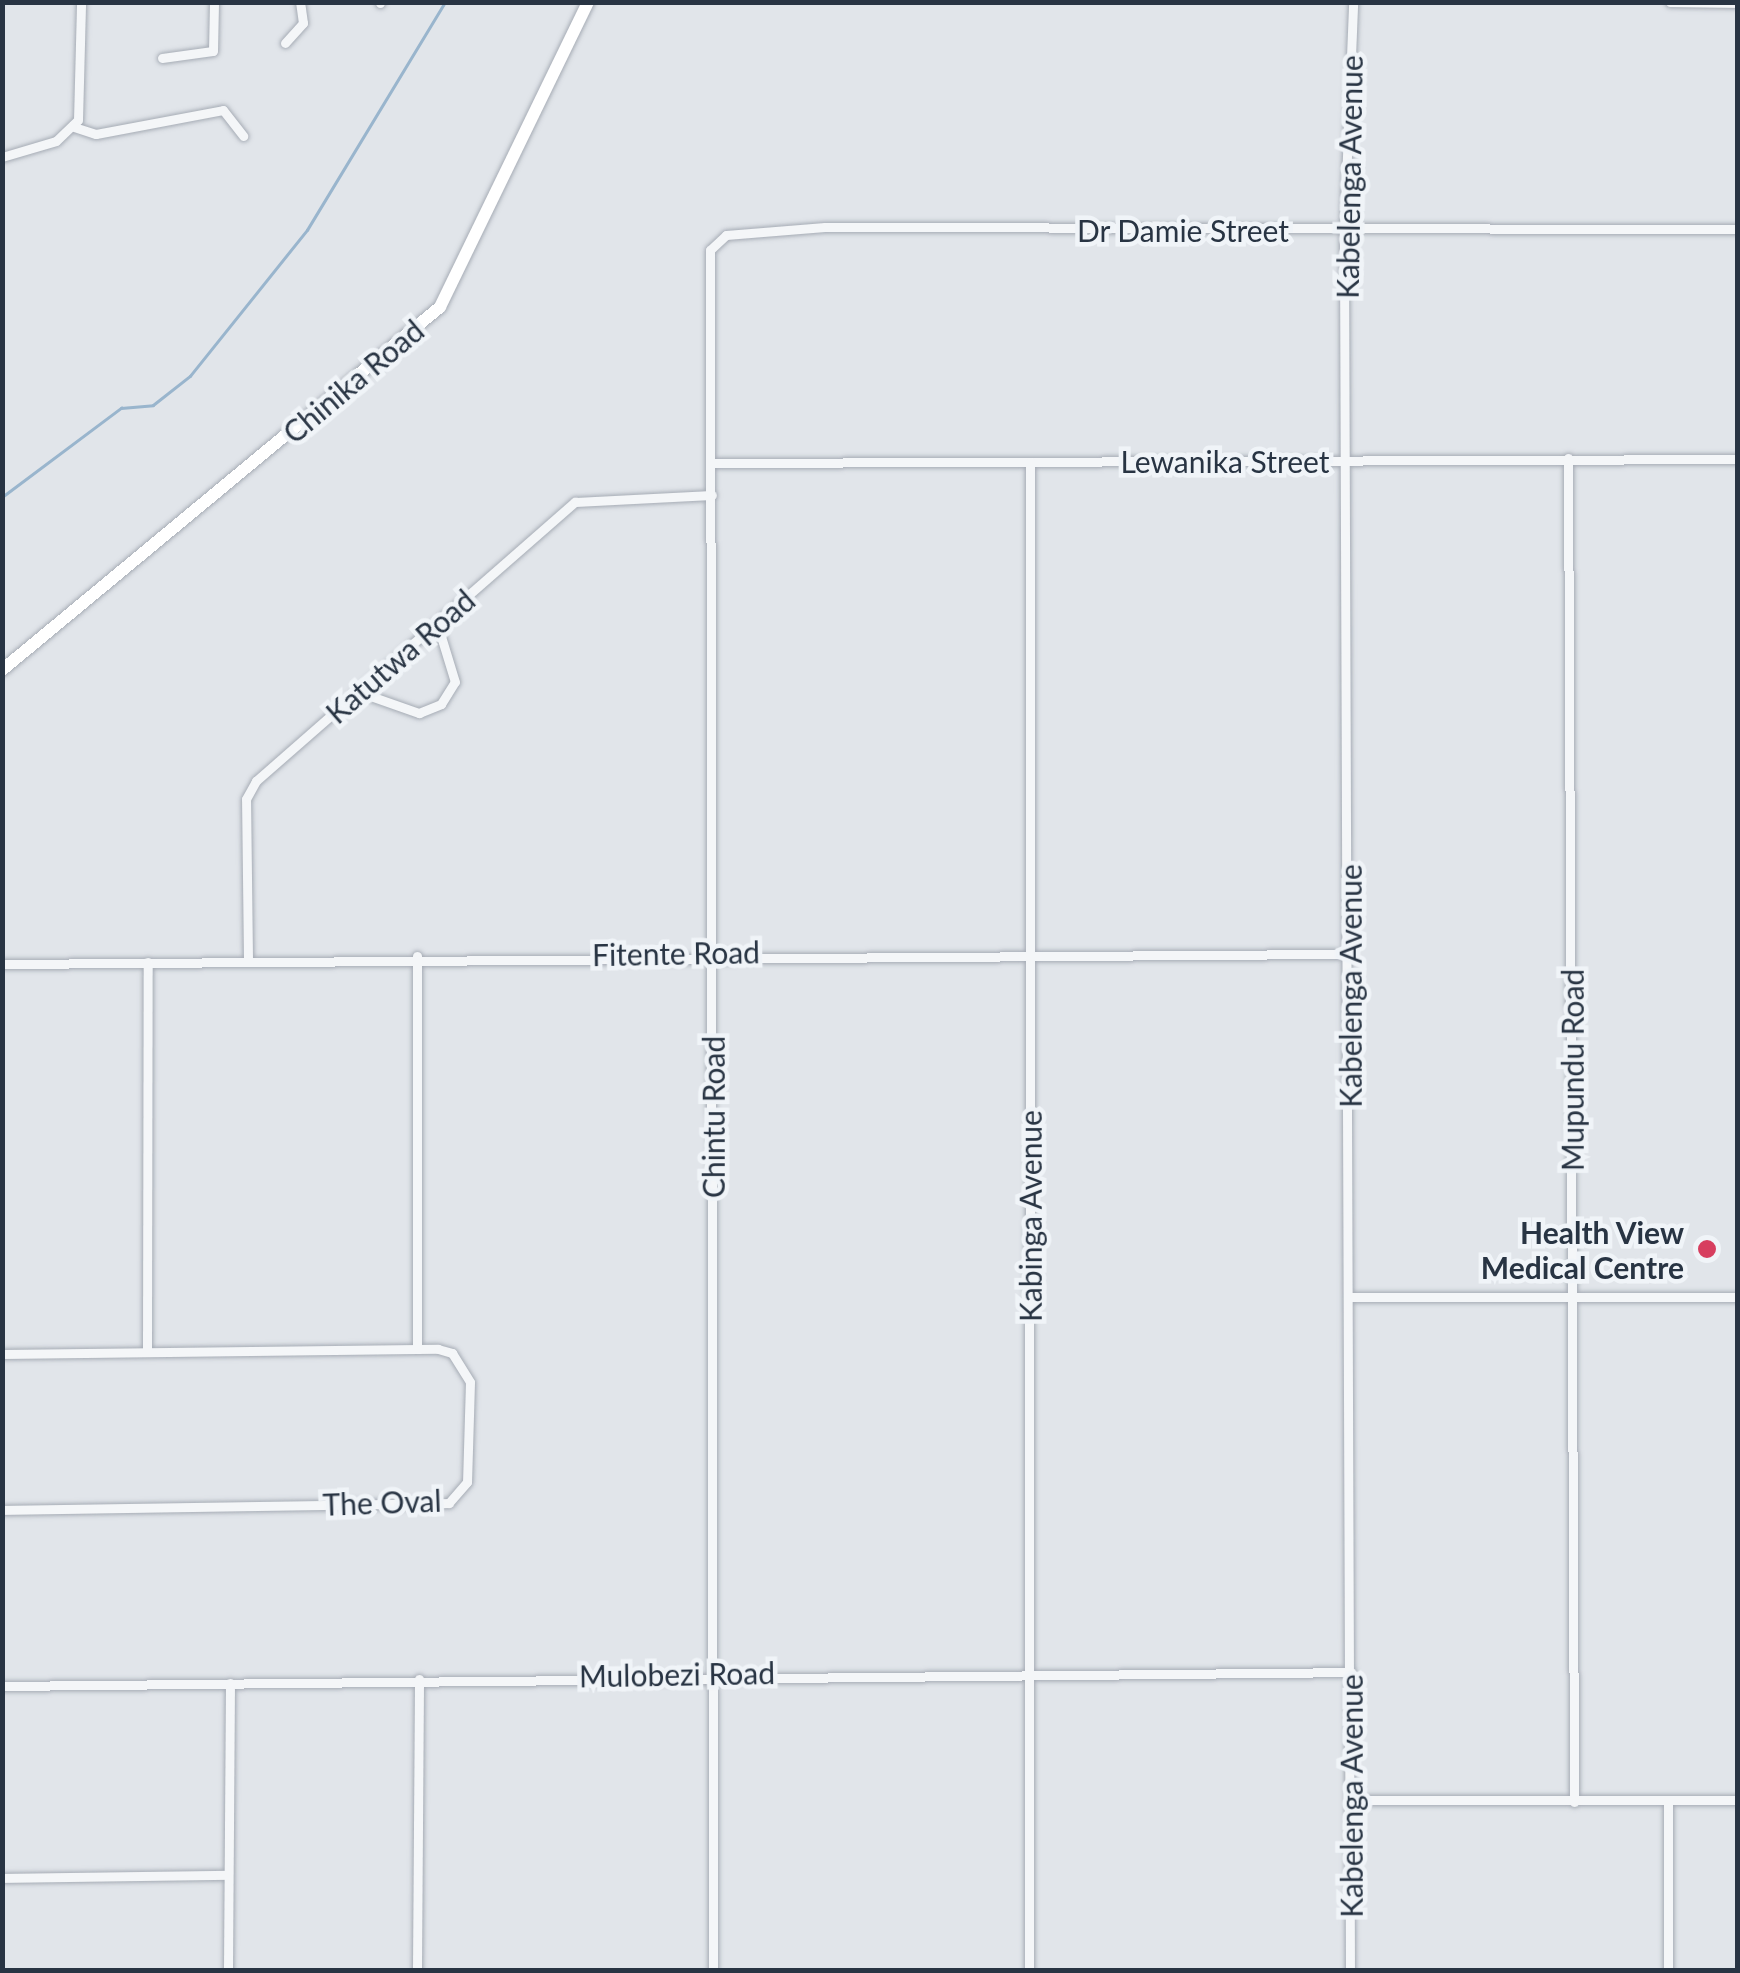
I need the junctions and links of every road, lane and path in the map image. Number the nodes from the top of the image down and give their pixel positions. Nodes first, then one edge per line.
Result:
1 (81, 2) edge
2 (214, 2) edge
3 (300, 2) edge
4 (588, 2) edge
5 (1354, 2) edge
6 (1670, 2) edge
7 (1738, 3) edge
8 (286, 42) dead end
9 (162, 58) dead end
10 (74, 127) junction
11 (243, 136) dead end
12 (2, 157) edge
13 (1738, 229) edge
14 (1344, 231) junction
15 (706, 264) joint
16 (1568, 458) junction
17 (1738, 459) edge
18 (1349, 461) junction
19 (1030, 462) junction
20 (713, 463) junction
21 (712, 495) junction
22 (437, 623) junction
23 (2, 670) edge
24 (359, 692) junction
25 (712, 952) junction
26 (1030, 952) junction
27 (1349, 954) junction
28 (418, 956) junction
29 (248, 958) junction
30 (148, 962) junction
31 (2, 964) edge
32 (1738, 1296) edge
33 (1351, 1297) junction
34 (1573, 1297) junction
35 (417, 1348) junction
36 (147, 1352) junction
37 (2, 1354) edge
38 (2, 1510) edge
39 (1029, 1672) junction
40 (1351, 1672) junction
41 (713, 1673) junction
42 (420, 1679) junction
43 (230, 1683) junction
44 (2, 1686) edge
45 (1350, 1800) junction
46 (1738, 1800) edge
47 (1574, 1802) junction
48 (1668, 1802) junction
49 (227, 1875) junction
50 (2, 1878) edge
51 (228, 1970) edge
52 (417, 1970) edge
53 (713, 1970) edge
54 (1029, 1970) edge
55 (1350, 1970) edge
56 (1668, 1970) edge

1 - 10 street
2 - 9 street
3 - 8 street
4 - 23 main road, Chinika Road
5 - 14 street, Kabelenga Avenue
6 - 7 street
10 - 11 street
10 - 12 street
13 - 14 street, Dr Damie Street
14 - 15 street, Dr Damie Street
14 - 18 street, Kabelenga Avenue
15 - 20 street, Chintu Road
16 - 17 street, Lewanika Street
16 - 18 street, Lewanika Street
16 - 34 street, Mupundu Road
18 - 19 street, Lewanika Street
18 - 27 street, Kabelenga Avenue
19 - 20 street, Lewanika Street
19 - 26 street, Kabinga Avenue
20 - 21 street, Chintu Road
21 - 22 street, Katutwa Road
21 - 25 street, Chintu Road
22 - 24 street, Katutwa Road
22 - 24 street
24 - 29 street, Katutwa Road
25 - 26 street, Fitente Road
25 - 28 street, Fitente Road
25 - 41 street, Chintu Road
26 - 27 street, Fitente Road
26 - 39 street, Kabinga Avenue
27 - 33 street, Kabelenga Avenue
28 - 29 street, Fitente Road
28 - 35 street
29 - 30 street, Fitente Road
30 - 31 street, Fitente Road
30 - 36 street
32 - 34 street
33 - 34 street
33 - 40 street, Kabelenga Avenue
34 - 47 street, Mupundu Road
35 - 36 street, The Oval
35 - 38 street, The Oval
36 - 37 street, The Oval
39 - 40 street, Mulobezi Road
39 - 41 street, Mulobezi Road
39 - 54 street, Kabinga Avenue
40 - 45 street, Kabelenga Avenue
41 - 42 street, Mulobezi Road
41 - 53 street, Chintu Road
42 - 43 street, Mulobezi Road
42 - 52 street
43 - 44 street, Mulobezi Road
43 - 49 street
45 - 47 street
45 - 55 street, Kabelenga Avenue
46 - 48 street
47 - 48 street
48 - 56 street
49 - 50 street
49 - 51 street

